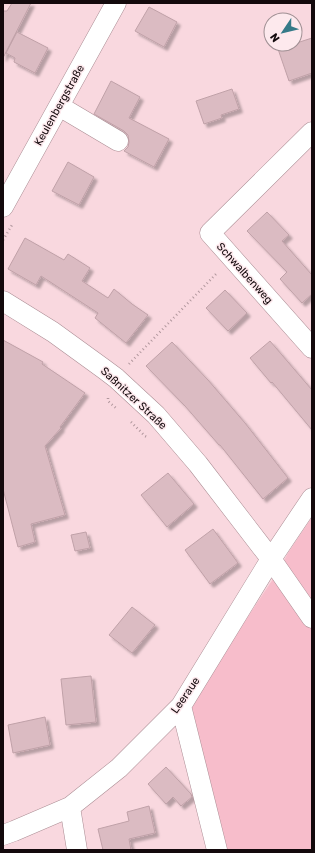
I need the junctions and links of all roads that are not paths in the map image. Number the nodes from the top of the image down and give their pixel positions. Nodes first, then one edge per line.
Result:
1 (116, 3) edge
2 (58, 106) junction
3 (312, 132) edge
4 (118, 141) dead end
5 (3, 207) edge
6 (3, 301) edge
7 (312, 348) edge
8 (312, 498) edge
9 (271, 559) junction
10 (312, 618) edge
11 (181, 706) junction
12 (70, 807) junction
13 (3, 834) edge
14 (77, 850) edge
15 (217, 850) edge

1 - 2 street, Keulenbergstraße
2 - 4 street
2 - 5 street, Keulenbergstraße
3 - 7 street, Schwalbenweg
6 - 9 street, Saßnitzer Straße
8 - 9 street, Leeraue
9 - 10 street, Saßnitzer Straße
9 - 11 street, Leeraue
11 - 12 street, Leeraue
11 - 15 street
12 - 13 street, Leeraue
12 - 14 street

